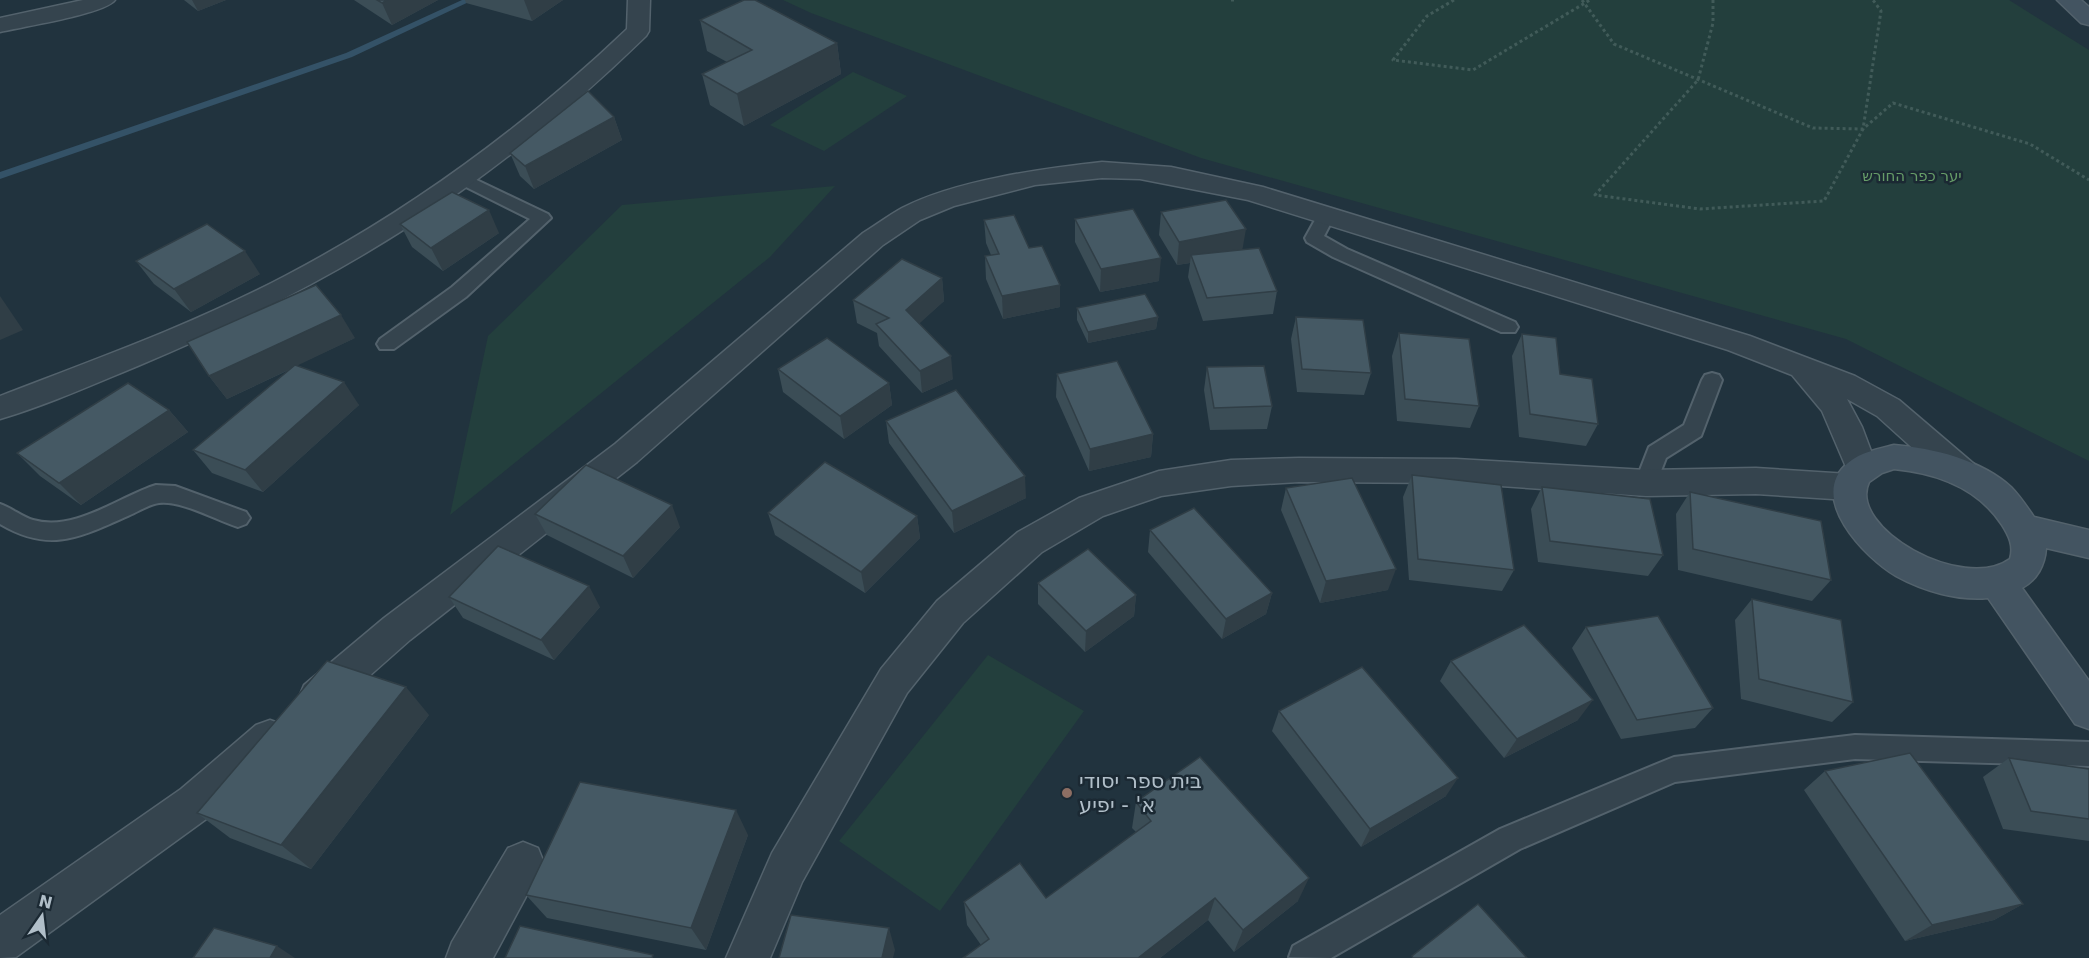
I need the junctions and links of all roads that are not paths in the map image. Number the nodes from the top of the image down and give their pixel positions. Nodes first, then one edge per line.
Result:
1 (104, 0) edge
2 (639, 0) edge
3 (2068, 0) edge
4 (2089, 18) edge
5 (0, 25) edge
6 (462, 178) junction
7 (1326, 215) junction
8 (1508, 327) dead end
9 (387, 344) dead end
10 (1799, 367) junction
11 (1712, 380) dead end
12 (0, 408) edge
13 (1962, 473) junction
14 (1855, 477) junction
15 (1646, 483) junction
16 (0, 513) edge
17 (238, 518) dead end
18 (2025, 529) junction
19 (2089, 544) edge
20 (1998, 583) junction
21 (2089, 712) edge
22 (2089, 754) edge
23 (523, 863) dead end
24 (0, 940) edge
25 (1304, 957) edge
26 (468, 958) edge
27 (747, 958) edge

1 - 5 street
2 - 6 street
3 - 4 street
6 - 9 lane
6 - 12 street
7 - 8 lane
7 - 10 street
7 - 24 street
10 - 13 street
10 - 14 street
11 - 15 lane
13 - 14 street
13 - 18 street
14 - 15 street
14 - 20 street
15 - 27 street
16 - 17 lane
18 - 19 street
18 - 20 street
20 - 21 street
22 - 25 lane
23 - 26 street

